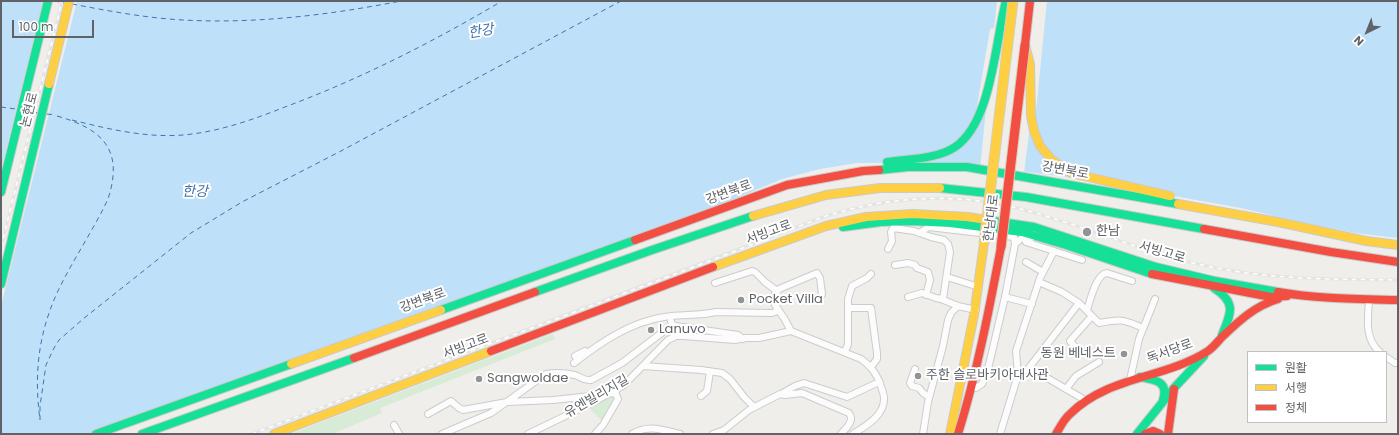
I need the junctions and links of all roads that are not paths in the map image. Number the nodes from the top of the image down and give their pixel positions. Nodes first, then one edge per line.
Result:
1 (48, 1) edge
2 (69, 1) edge
3 (1006, 1) edge
4 (1012, 1) edge
5 (1030, 1) edge
6 (1025, 45) junction
7 (787, 185) junction
8 (1, 192) edge
9 (1278, 222) junction
10 (919, 233) junction
11 (1026, 242) dead end
12 (1015, 244) junction
13 (1066, 245) junction
14 (1398, 245) edge
15 (888, 248) dead end
16 (1054, 251) junction
17 (1082, 260) dead end
18 (1026, 262) dead end
19 (1398, 262) edge
20 (895, 265) dead end
21 (1043, 272) junction
22 (871, 274) dead end
23 (947, 277) junction
24 (1132, 281) dead end
25 (1039, 282) junction
26 (715, 283) dead end
27 (1, 284) edge
28 (1209, 285) junction
29 (979, 287) junction
30 (777, 291) junction
31 (822, 294) dead end
32 (926, 294) junction
33 (1293, 295) junction
34 (908, 297) dead end
35 (1005, 297) junction
36 (943, 299) junction
37 (1154, 299) dead end
38 (1369, 300) junction
39 (1398, 300) edge
40 (1079, 303) junction
41 (1032, 304) junction
42 (958, 306) junction
43 (848, 308) junction
44 (976, 310) junction
45 (1087, 310) junction
46 (778, 311) junction
47 (670, 316) junction
48 (1092, 316) junction
49 (672, 324) junction
50 (1143, 328) junction
51 (791, 331) junction
52 (1221, 338) junction
53 (743, 339) junction
54 (596, 346) junction
55 (1077, 349) dead end
56 (1209, 351) junction
57 (1379, 351) edge
58 (845, 352) junction
59 (574, 356) dead end
60 (1387, 358) edge
61 (1100, 362) dead end
62 (574, 363) dead end
63 (1398, 363) edge
64 (643, 366) junction
65 (871, 367) junction
66 (915, 369) dead end
67 (1028, 369) junction
68 (1018, 371) junction
69 (710, 372) junction
70 (1134, 378) junction
71 (879, 382) junction
72 (973, 387) junction
73 (1066, 388) junction
74 (610, 393) junction
75 (1173, 393) junction
76 (780, 394) junction
77 (701, 396) dead end
78 (929, 397) junction
79 (600, 398) junction
80 (1085, 400) junction
81 (507, 402) junction
82 (1160, 406) junction
83 (754, 407) junction
84 (955, 409) junction
85 (965, 412) junction
86 (428, 414) dead end
87 (394, 425) dead end
88 (532, 433) edge
89 (96, 434) edge
90 (142, 434) edge
91 (274, 434) edge
92 (281, 434) edge
93 (399, 434) edge
94 (442, 434) edge
95 (595, 434) edge
96 (632, 434) edge
97 (680, 434) edge
98 (713, 434) edge
99 (841, 434) edge
100 (853, 434) edge
101 (923, 434) edge
102 (943, 434) edge
103 (950, 434) edge
104 (958, 434) edge
105 (963, 434) edge
106 (1000, 434) edge
107 (1056, 434) edge
108 (1137, 434) edge
109 (1145, 434) edge
110 (1160, 434) edge
111 (1168, 434) edge

1 - 8 main road, 논현로
2 - 27 main road, 논현로
3 - 7 main road
4 - 29 main road, 한남대로, bridge
5 - 6 main road, 한남대로
6 - 9 main road
6 - 72 main road, 한남대로, bridge
7 - 9 main road, 강변북로, bridge
7 - 89 main road, 강변북로
9 - 14 main road, 강변북로
10 - 12 street
10 - 15 street
10 - 23 street
11 - 16 street
12 - 13 street
12 - 35 street
13 - 28 main road, 서빙고로
13 - 92 main road, 서빙고로
16 - 17 street
16 - 21 street
18 - 21 street
19 - 90 main road, bridge
20 - 32 street
21 - 25 street
22 - 43 street
23 - 29 street
23 - 36 street
24 - 45 street
25 - 40 street
25 - 41 street
26 - 30 street
28 - 33 main road, 서빙고로
28 - 52 main road
29 - 44 main road, 한남대로
30 - 31 street
30 - 46 street
32 - 34 street
32 - 36 street
33 - 38 main road, 서빙고로
33 - 52 main road, 독서당로
33 - 91 main road, 서빙고로
35 - 41 street
35 - 72 street
36 - 42 street
37 - 50 street
38 - 39 main road, 서빙고로
38 - 57 street
40 - 45 street
40 - 67 street
41 - 68 street
42 - 44 street
42 - 78 street
43 - 58 street
43 - 65 street
44 - 84 main road, 한남대로
45 - 48 street
46 - 47 street
46 - 51 street
47 - 49 street
47 - 54 street
48 - 50 street
48 - 55 street
49 - 53 street
49 - 81 street, 유엔빌리지길
50 - 70 street
51 - 53 street, 유엔빌리지길
51 - 58 street
52 - 56 main road, 독서당로
53 - 64 street, 유엔빌리지길
54 - 59 street
54 - 62 street
56 - 70 main road, 독서당로
56 - 75 main road
58 - 65 street
60 - 63 street
61 - 73 street
64 - 69 street
64 - 74 street, 유엔빌리지길
65 - 71 street
66 - 78 street
67 - 68 street
67 - 73 street
68 - 106 street
69 - 77 street
69 - 83 street
70 - 75 main road
70 - 80 main road, 독서당로
70 - 82 main road
71 - 76 street
71 - 100 street
72 - 85 main road, 한남대로
73 - 80 street
74 - 79 street, 유엔빌리지길
74 - 95 street
75 - 82 main road
75 - 111 main road
76 - 83 street
76 - 99 street
78 - 101 street
79 - 81 street
79 - 88 street, 유엔빌리지길
80 - 107 main road, 독서당로
81 - 86 street
81 - 94 street, 유엔빌리지길
82 - 108 main road
83 - 98 street
84 - 102 main road
84 - 103 main road, 한남대로
85 - 104 main road, 한남대로
85 - 105 main road
87 - 93 street
96 - 97 street
109 - 110 main road

